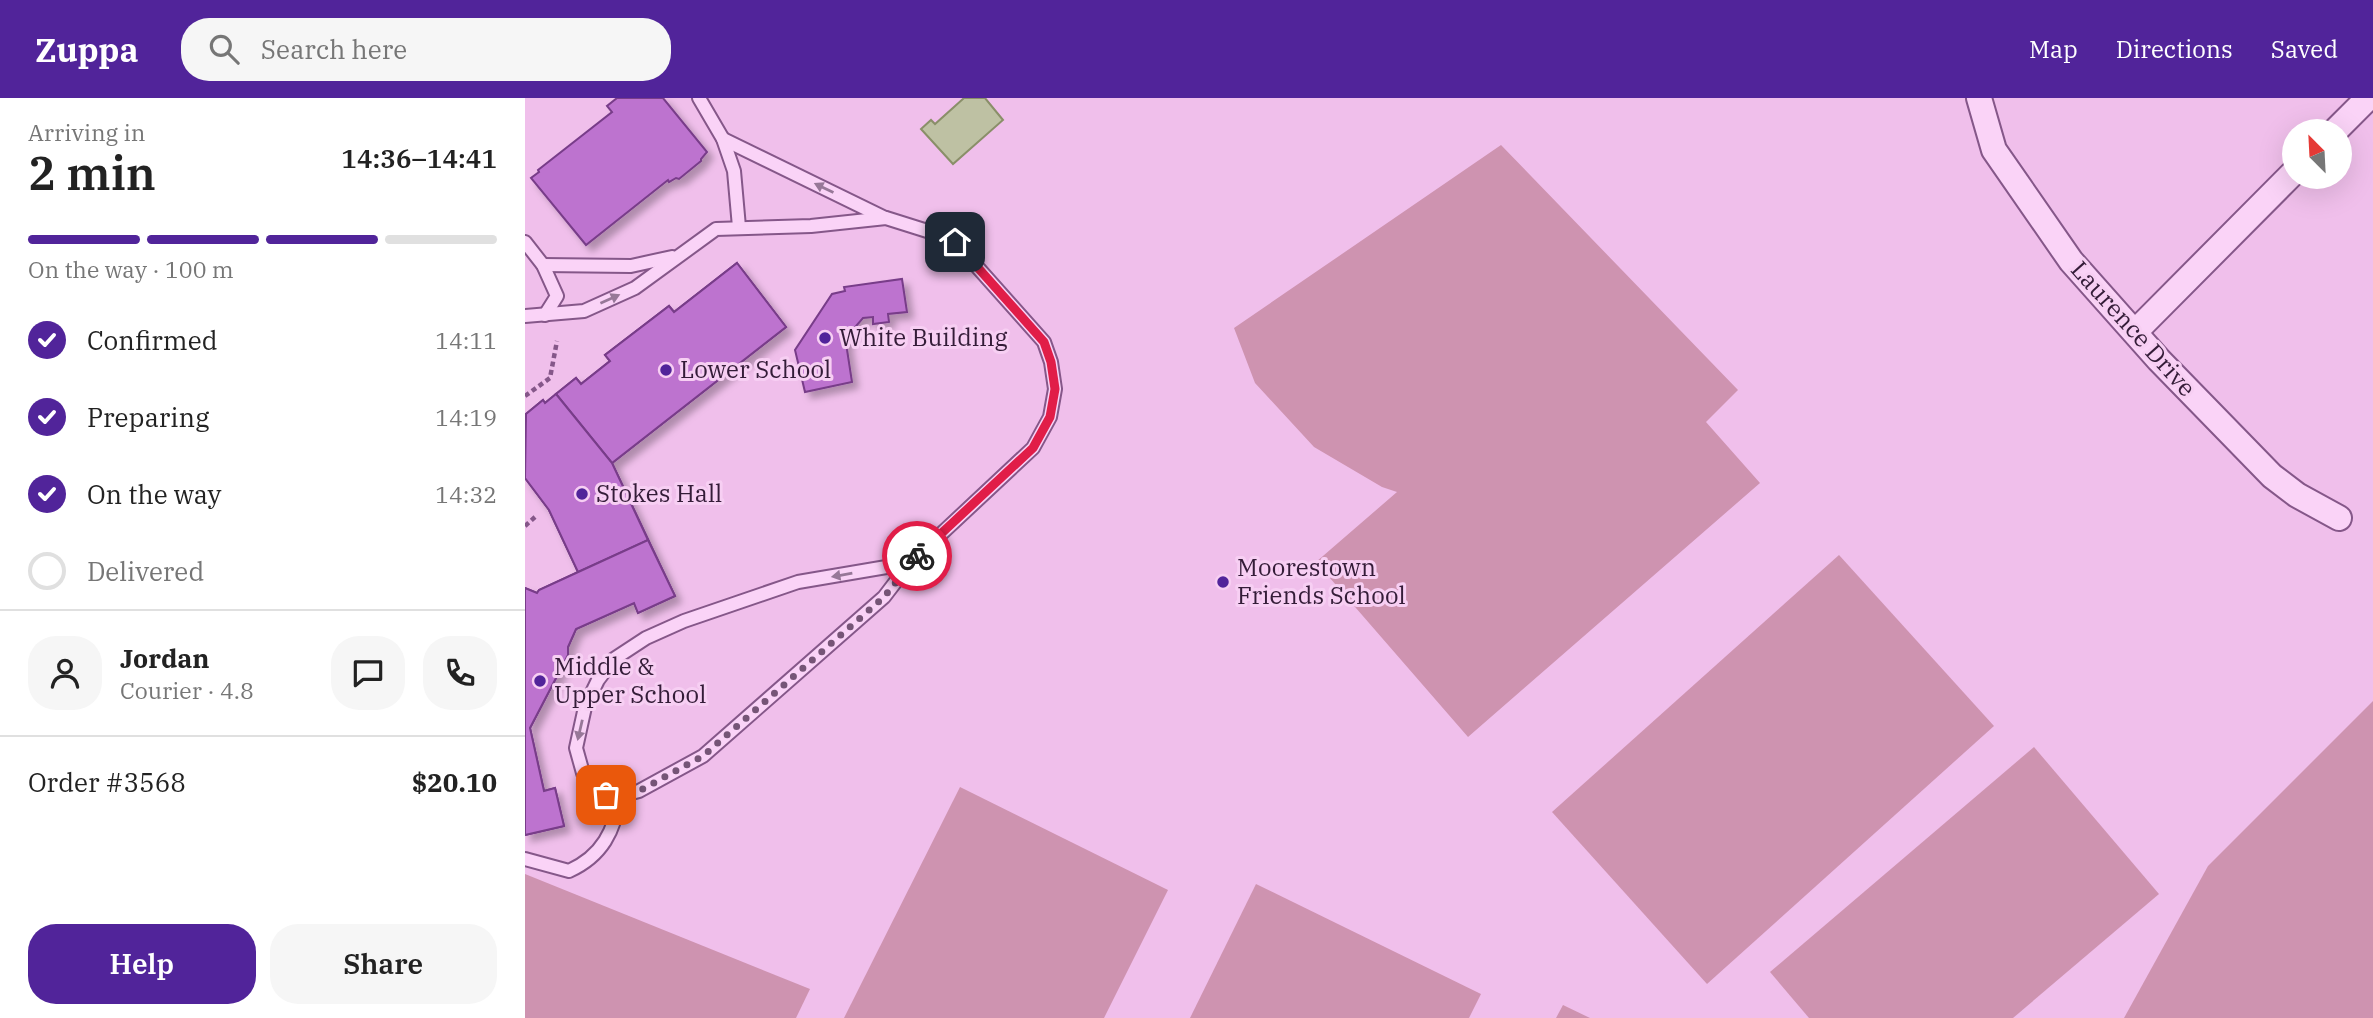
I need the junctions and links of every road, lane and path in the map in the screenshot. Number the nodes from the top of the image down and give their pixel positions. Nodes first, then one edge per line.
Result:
1 (699, 98) edge
2 (1979, 98) edge
3 (2368, 98) edge
4 (2347, 119) edge
5 (723, 139) junction
6 (2282, 184) edge
7 (886, 218) junction
8 (739, 227) junction
9 (525, 242) edge
10 (675, 256) junction
11 (543, 265) junction
12 (545, 315) junction
13 (525, 316) edge
14 (2135, 331) junction
15 (557, 341) dead end
16 (525, 396) edge
17 (535, 517) dead end
18 (2339, 518) dead end
19 (525, 526) edge
20 (910, 563) junction
21 (620, 795) junction
22 (525, 859) edge

1 - 5 lane
2 - 14 street, Laurence Drive
3 - 4 street
7 -> 5 lane
5 - 8 lane
6 - 14 street
7 - 8 lane
7 - 20 lane
8 - 10 lane
9 - 11 lane
10 - 11 lane
12 -> 10 lane
11 - 12 lane
12 - 13 lane
14 - 18 street, Laurence Drive
15 - 16 path
17 - 19 path
20 - 21 lane
20 -> 21 lane
21 - 22 lane

